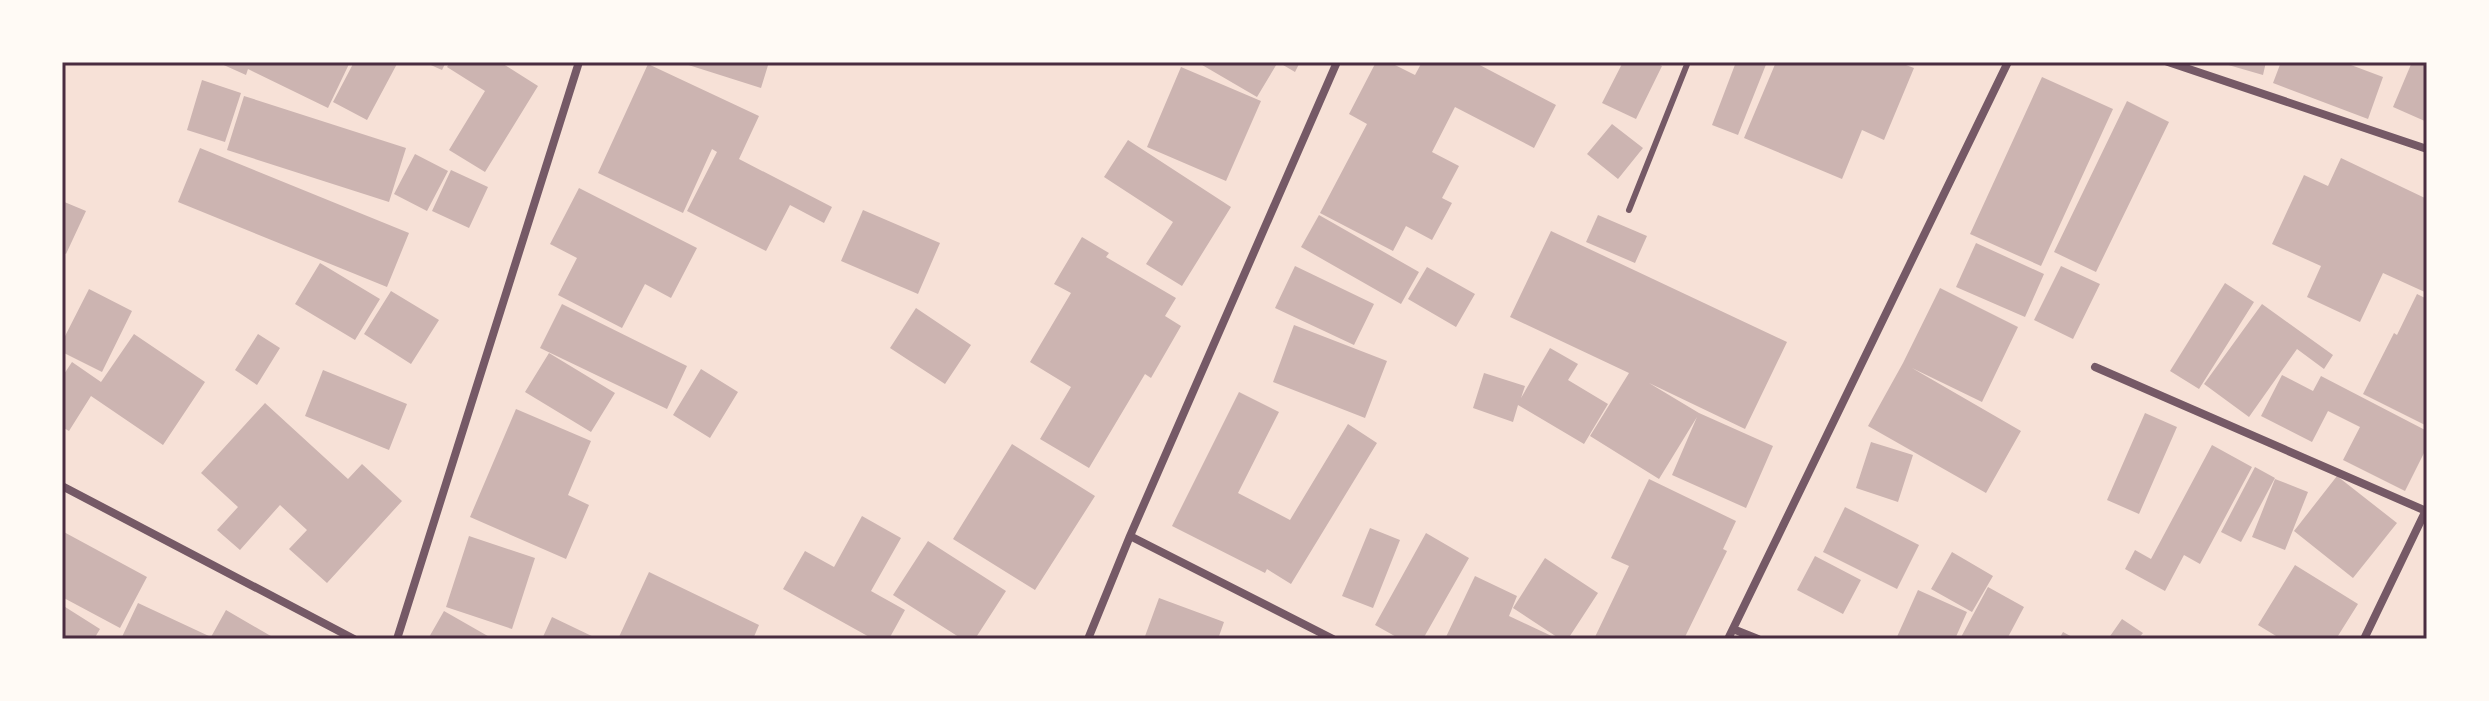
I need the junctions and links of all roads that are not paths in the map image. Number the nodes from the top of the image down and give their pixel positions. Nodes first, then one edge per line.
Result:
1 (579, 62) edge
2 (1337, 62) edge
3 (1688, 62) edge
4 (2008, 62) edge
5 (2168, 62) edge
6 (2427, 149) edge
7 (1629, 210) dead end
8 (2095, 367) dead end
9 (62, 486) edge
10 (2426, 509) edge
11 (1130, 536) junction
12 (1733, 629) junction
13 (354, 639) edge
14 (397, 639) edge
15 (1088, 639) edge
16 (1333, 639) edge
17 (1728, 639) edge
18 (1758, 639) edge
19 (2364, 639) edge

1 - 14 street
2 - 11 street
3 - 7 lane
4 - 12 street
5 - 6 street
8 - 10 street
9 - 13 street
10 - 19 street
11 - 15 street
11 - 16 street
12 - 17 street
12 - 18 street

